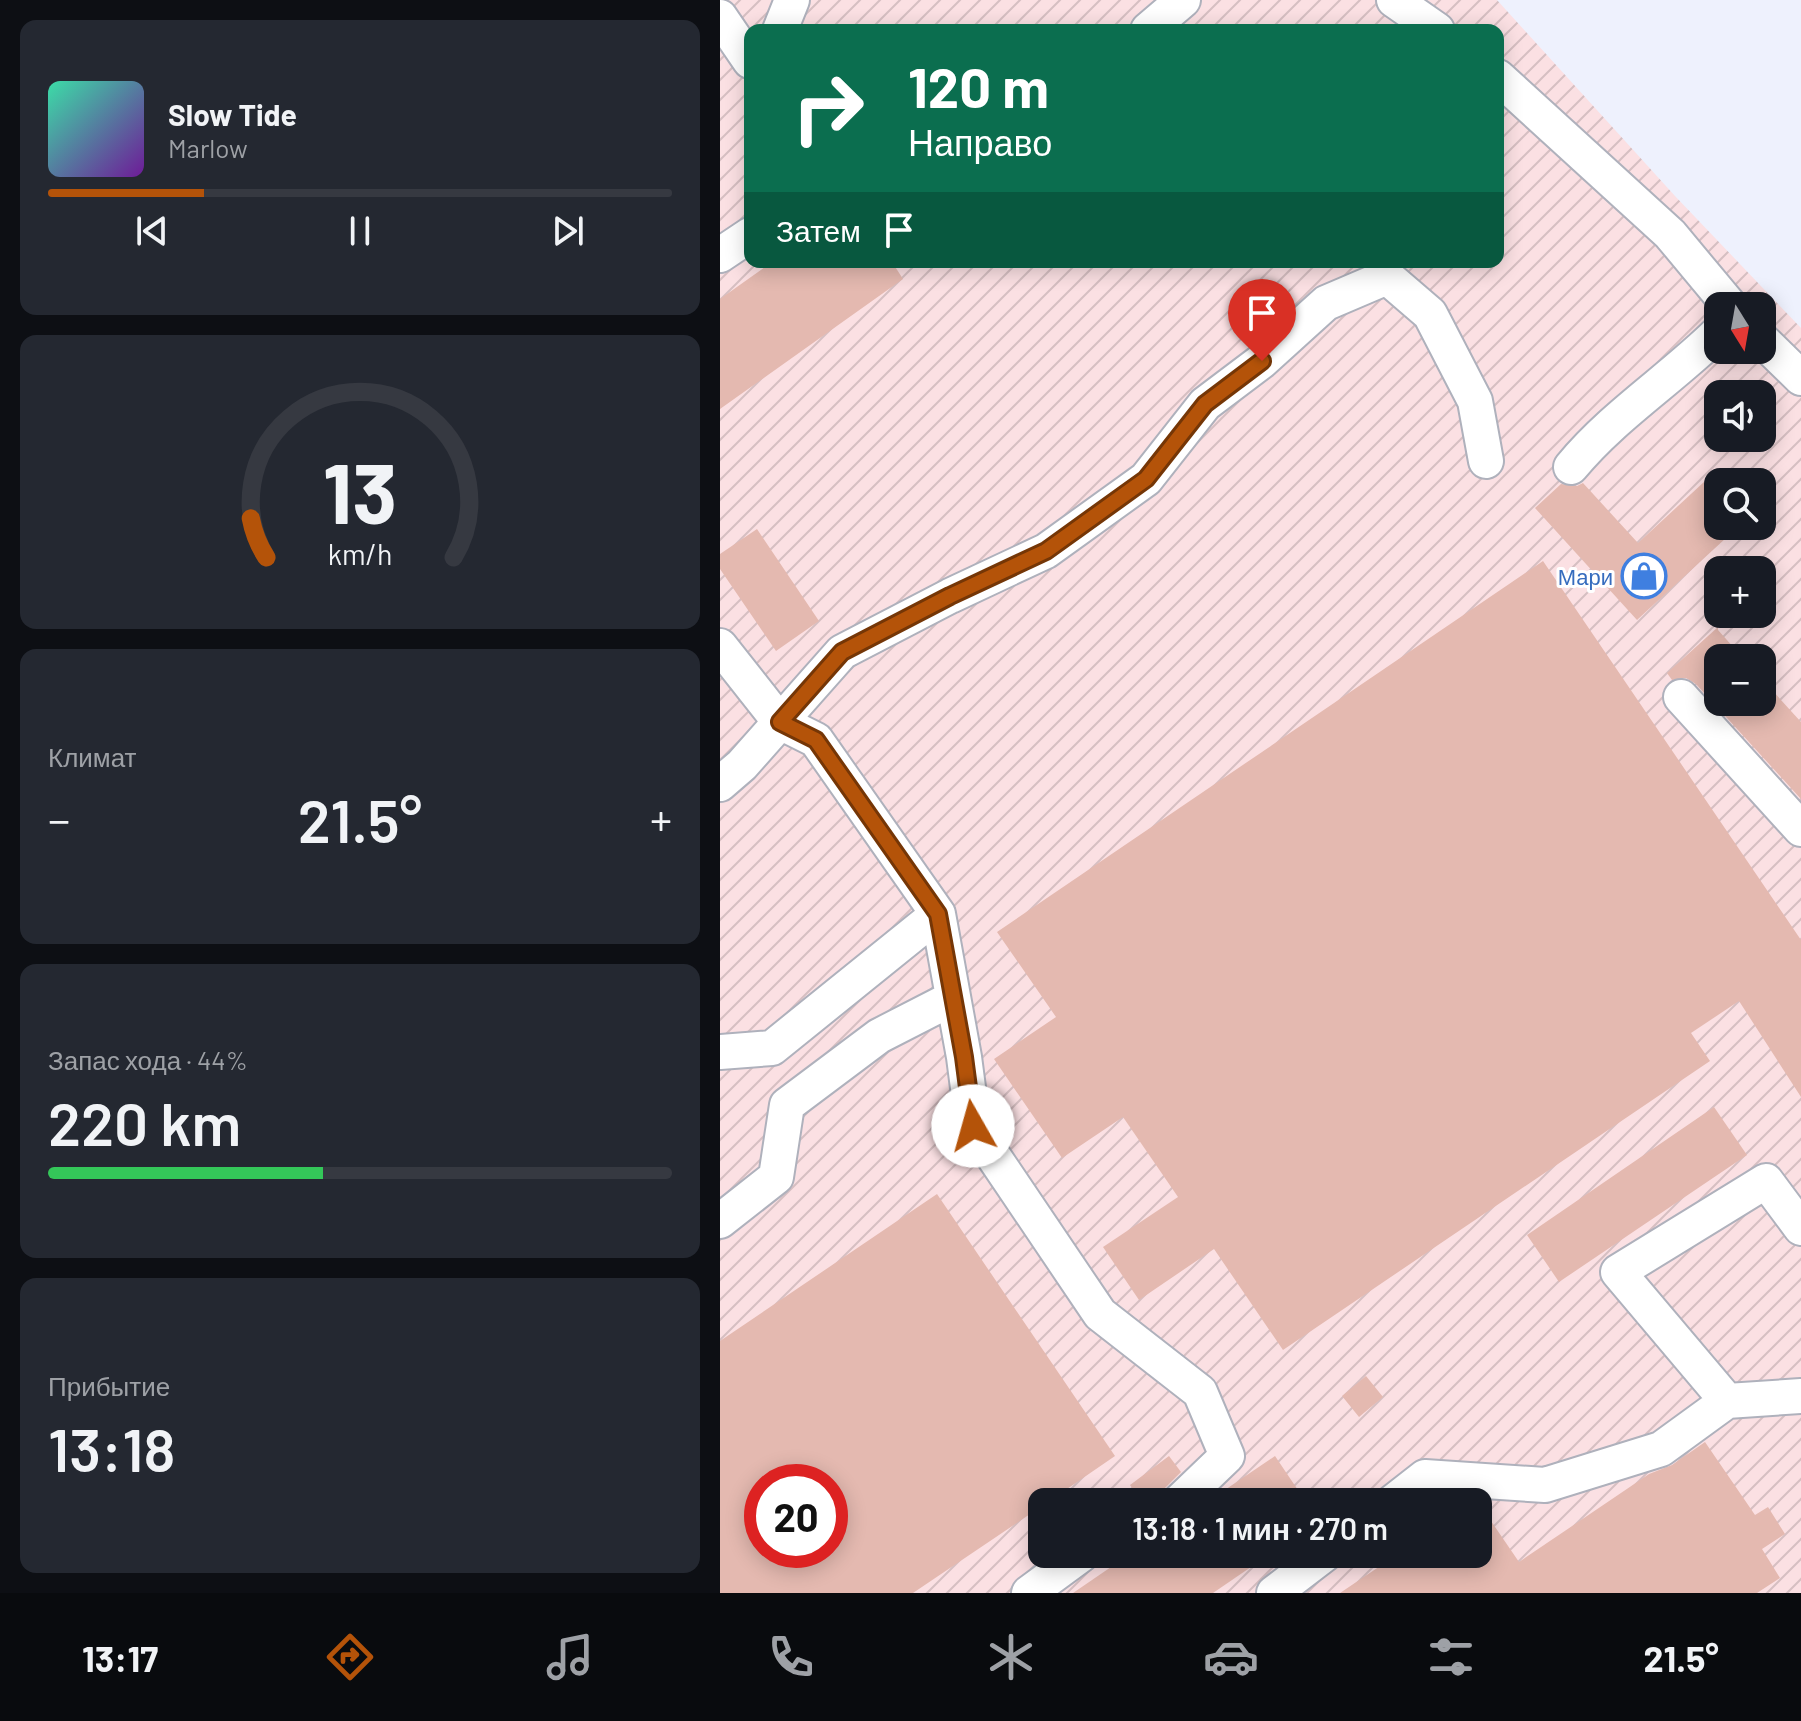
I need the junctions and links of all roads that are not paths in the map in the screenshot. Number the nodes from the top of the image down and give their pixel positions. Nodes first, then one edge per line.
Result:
1 (792, 0) edge
2 (1183, 0) edge
3 (1394, 0) edge
4 (720, 17) edge
5 (782, 24) edge
6 (1155, 24) edge
7 (1428, 24) edge
8 (744, 51) edge
9 (1504, 82) edge
10 (744, 239) edge
11 (720, 255) edge
12 (1718, 292) edge
13 (1704, 346) edge
14 (1776, 354) edge
15 (1801, 378) edge
16 (1486, 461) dead end
17 (1571, 467) dead end
18 (720, 646) edge
19 (1681, 697) dead end
20 (780, 722) junction
21 (720, 784) edge
22 (1801, 829) edge
23 (938, 914) junction
24 (953, 998) junction
25 (720, 1052) edge
26 (720, 1221) edge
27 (1801, 1228) edge
28 (1801, 1396) edge
29 (1727, 1401) junction
30 (1194, 1488) edge
31 (1411, 1488) edge
32 (1063, 1568) edge
33 (1307, 1568) edge
34 (1029, 1593) edge
35 (1274, 1593) edge

1 - 5 lane
2 - 6 lane
3 - 7 lane
4 - 8 lane
9 - 12 lane
10 - 11 lane
13 - 17 lane
14 - 15 lane
16 - 20 lane
18 - 20 lane
19 - 22 lane
20 - 21 lane
20 - 23 lane
23 - 24 lane
23 - 25 lane
24 - 26 lane
24 - 30 lane
27 - 29 lane
28 - 29 lane
29 - 31 lane
32 - 34 lane
33 - 35 lane

